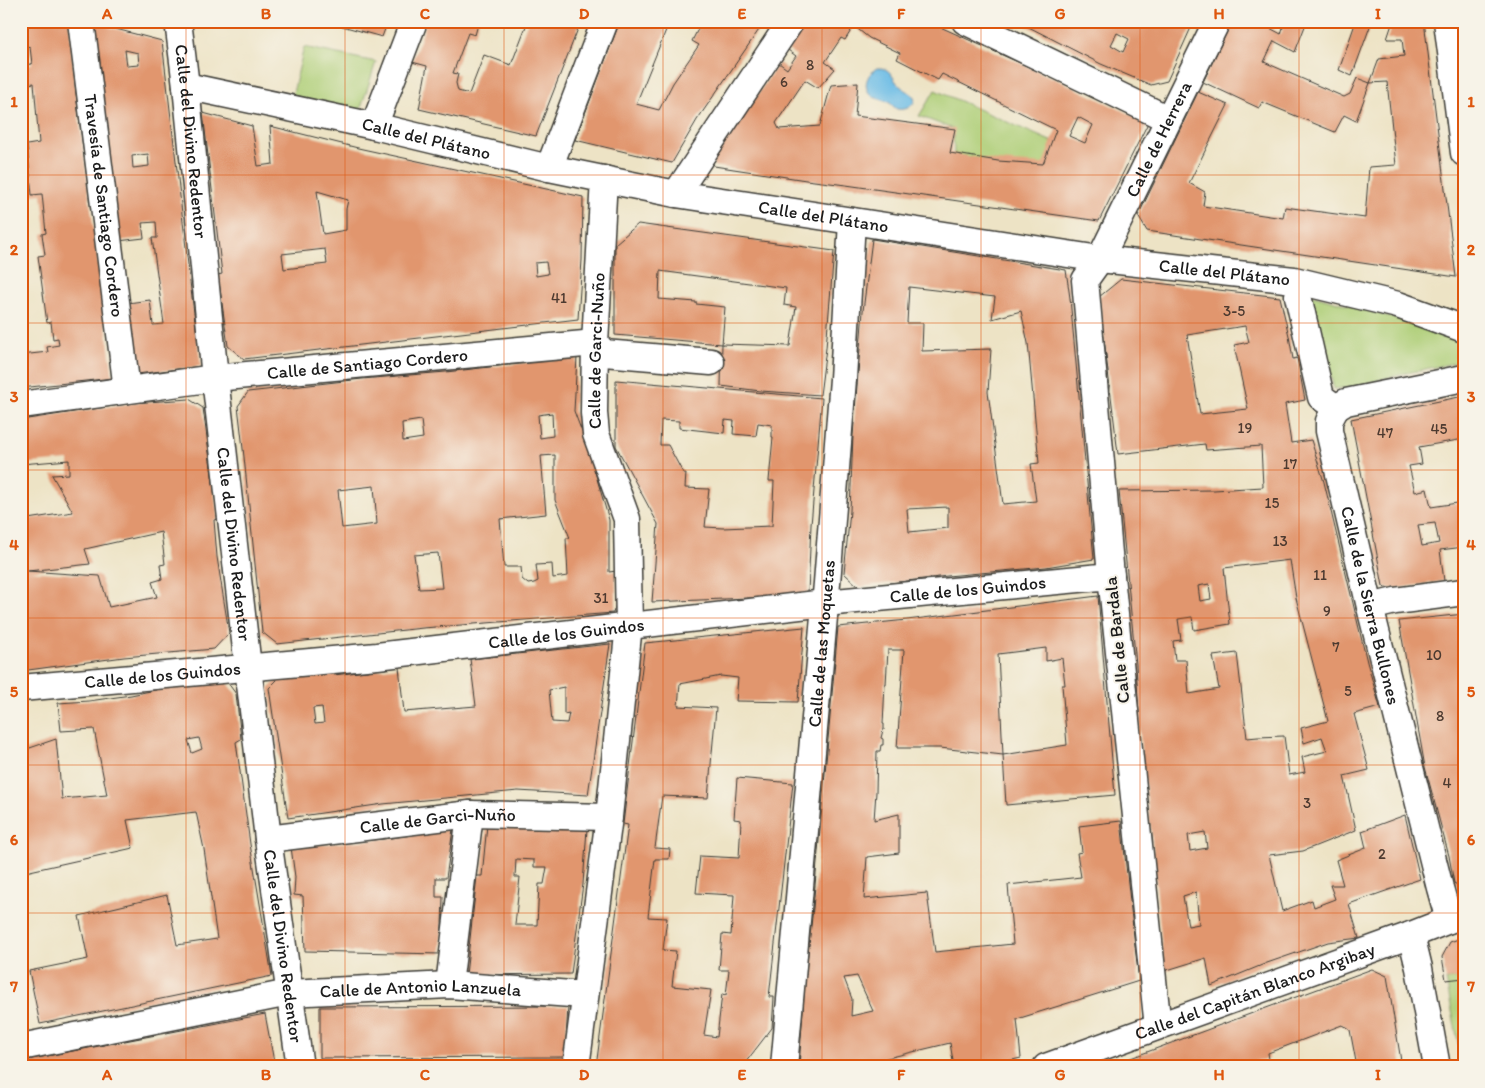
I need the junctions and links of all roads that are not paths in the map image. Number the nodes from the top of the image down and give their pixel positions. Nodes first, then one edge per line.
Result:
1 (81, 21) edge
2 (414, 21) edge
3 (606, 21) edge
4 (791, 21) edge
5 (965, 21) edge
6 (1216, 21) edge
7 (1447, 21) edge
8 (174, 23) edge
9 (186, 86) junction
10 (1168, 119) junction
11 (374, 126) junction
12 (1464, 153) edge
13 (549, 168) junction
14 (604, 179) junction
15 (676, 194) junction
16 (852, 221) junction
17 (1100, 259) junction
18 (1298, 296) dead end
19 (1464, 329) edge
20 (595, 343) junction
21 (711, 362) dead end
22 (215, 378) junction
23 (1464, 378) edge
24 (126, 390) junction
25 (21, 404) edge
26 (1336, 408) junction
27 (1111, 576) junction
28 (1464, 592) edge
29 (825, 603) junction
30 (1370, 607) junction
31 (629, 626) junction
32 (248, 667) junction
33 (21, 688) edge
34 (470, 814) junction
35 (608, 817) junction
36 (268, 839) junction
37 (1456, 917) edge
38 (1411, 935) junction
39 (449, 985) junction
40 (289, 993) junction
41 (585, 995) junction
42 (1159, 1025) junction
43 (21, 1047) edge
44 (300, 1067) edge
45 (576, 1067) edge
46 (784, 1067) edge
47 (1046, 1067) edge
48 (1438, 1067) edge

1 - 24 street, Travesía de Santiago Cordero
2 - 11 street
3 - 13 street
4 - 15 street
5 - 10 street
6 - 10 street, Calle de Herrera
7 - 12 street
8 - 9 street, Calle del Divino Redentor
9 - 11 street, Calle del Plátano
9 - 22 street, Calle del Divino Redentor
10 - 17 street, Calle de Herrera
11 - 13 street, Calle del Plátano
13 - 14 street, Calle del Plátano
14 - 15 street, Calle del Plátano
14 - 20 street, Calle de Garci-Nuño
15 - 16 street, Calle del Plátano
16 - 17 street, Calle del Plátano
16 - 29 street, Calle de las Moquetas
17 - 19 street, Calle del Plátano
17 - 27 street, Calle de Bardala
18 - 26 street
20 - 21 street
20 - 22 street, Calle de Santiago Cordero
20 - 31 street, Calle de Garci-Nuño
22 - 24 street, Calle de Santiago Cordero
22 - 32 street, Calle del Divino Redentor
23 - 26 street
24 - 25 street, Calle de Santiago Cordero
26 - 30 street, Calle de la Sierra Bullones
27 - 29 street, Calle de los Guindos
27 - 42 street, Calle de Bardala
28 - 30 street
29 - 31 street, Calle de los Guindos
29 - 46 street, Calle de las Moquetas
30 - 37 street, Calle de la Sierra Bullones
31 - 32 street, Calle de los Guindos
31 - 35 street, Calle de Garci-Nuño
32 - 33 street, Calle de los Guindos
32 - 36 street, Calle del Divino Redentor
34 - 35 street, Calle de Garci-Nuño
34 - 36 street, Calle de Garci-Nuño
34 - 39 street
35 - 41 street, Calle de Garci-Nuño
36 - 40 street, Calle del Divino Redentor
37 - 38 street, Calle del Capitán Blanco Argibay
38 - 42 street, Calle del Capitán Blanco Argibay
38 - 48 street
39 - 40 street, Calle de Antonio Lanzuela
39 - 41 street, Calle de Antonio Lanzuela
40 - 43 street, Calle de Antonio Lanzuela
40 - 44 street, Calle del Divino Redentor
41 - 45 street, Calle de Garci-Nuño
42 - 47 street, Calle del Capitán Blanco Argibay

